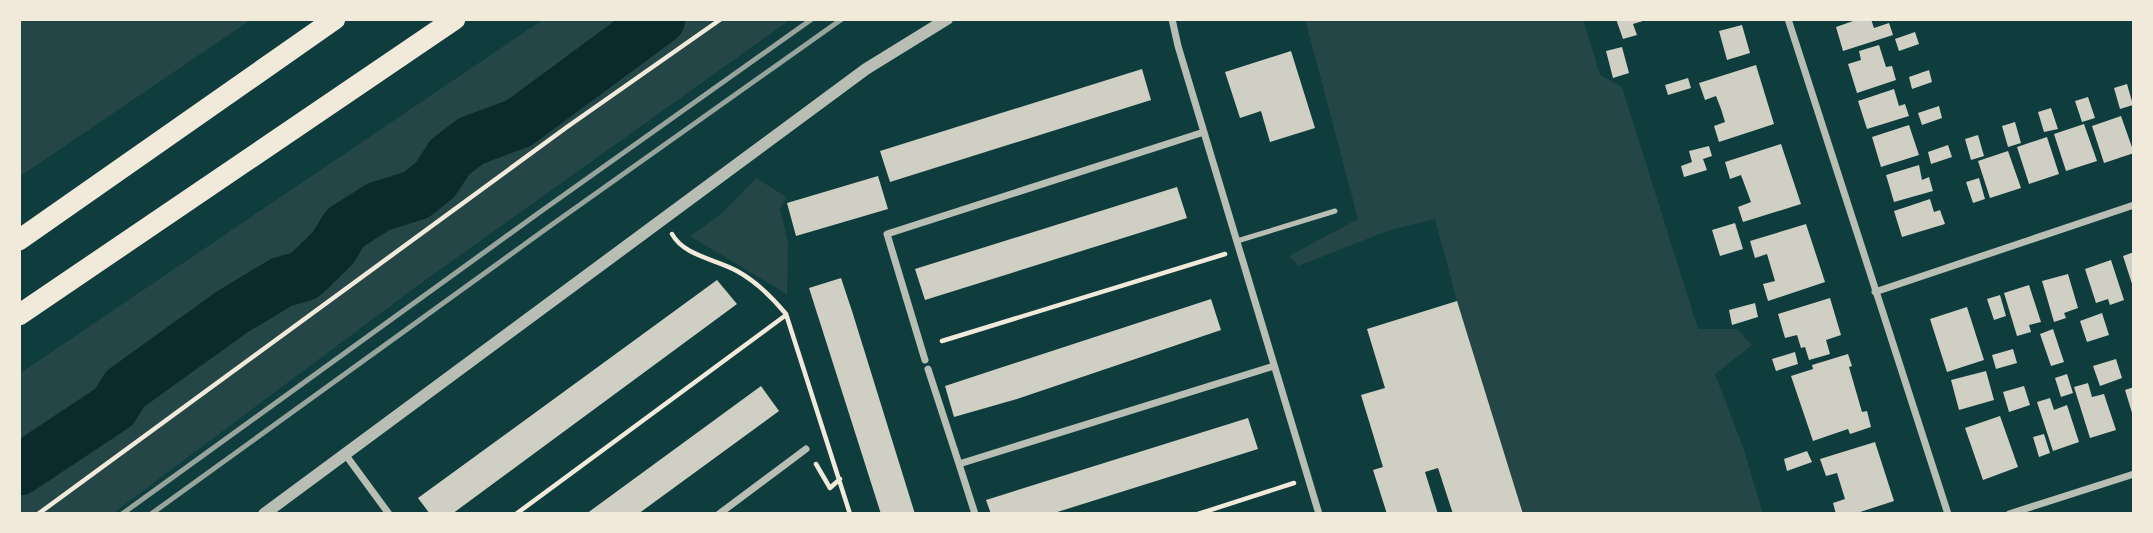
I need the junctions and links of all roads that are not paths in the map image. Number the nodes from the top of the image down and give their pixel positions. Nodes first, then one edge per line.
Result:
1 (335, 19) edge
2 (455, 19) edge
3 (947, 19) edge
4 (1172, 19) edge
5 (1788, 19) edge
6 (1204, 132) junction
7 (2134, 205) edge
8 (1335, 211) dead end
9 (19, 240) edge
10 (1237, 241) junction
11 (1875, 292) junction
12 (19, 315) edge
13 (925, 360) dead end
14 (1275, 366) junction
15 (928, 369) dead end
16 (806, 449) road end
17 (345, 454) junction
18 (959, 464) junction
19 (2134, 474) edge
20 (264, 514) edge
21 (389, 514) edge
22 (719, 514) edge
23 (975, 514) edge
24 (1319, 514) edge
25 (1948, 514) edge
26 (2009, 514) edge

1 - 9 highway
2 - 12 highway
3 - 17 street
4 - 6 street
5 - 11 street
6 - 10 street
6 - 13 street
7 - 11 street
8 - 10 lane
10 - 14 street
11 - 25 street
14 - 18 street
14 - 24 street
15 - 18 street
16 - 22 street
17 - 20 street
17 - 21 street
18 - 23 street
19 - 26 street

